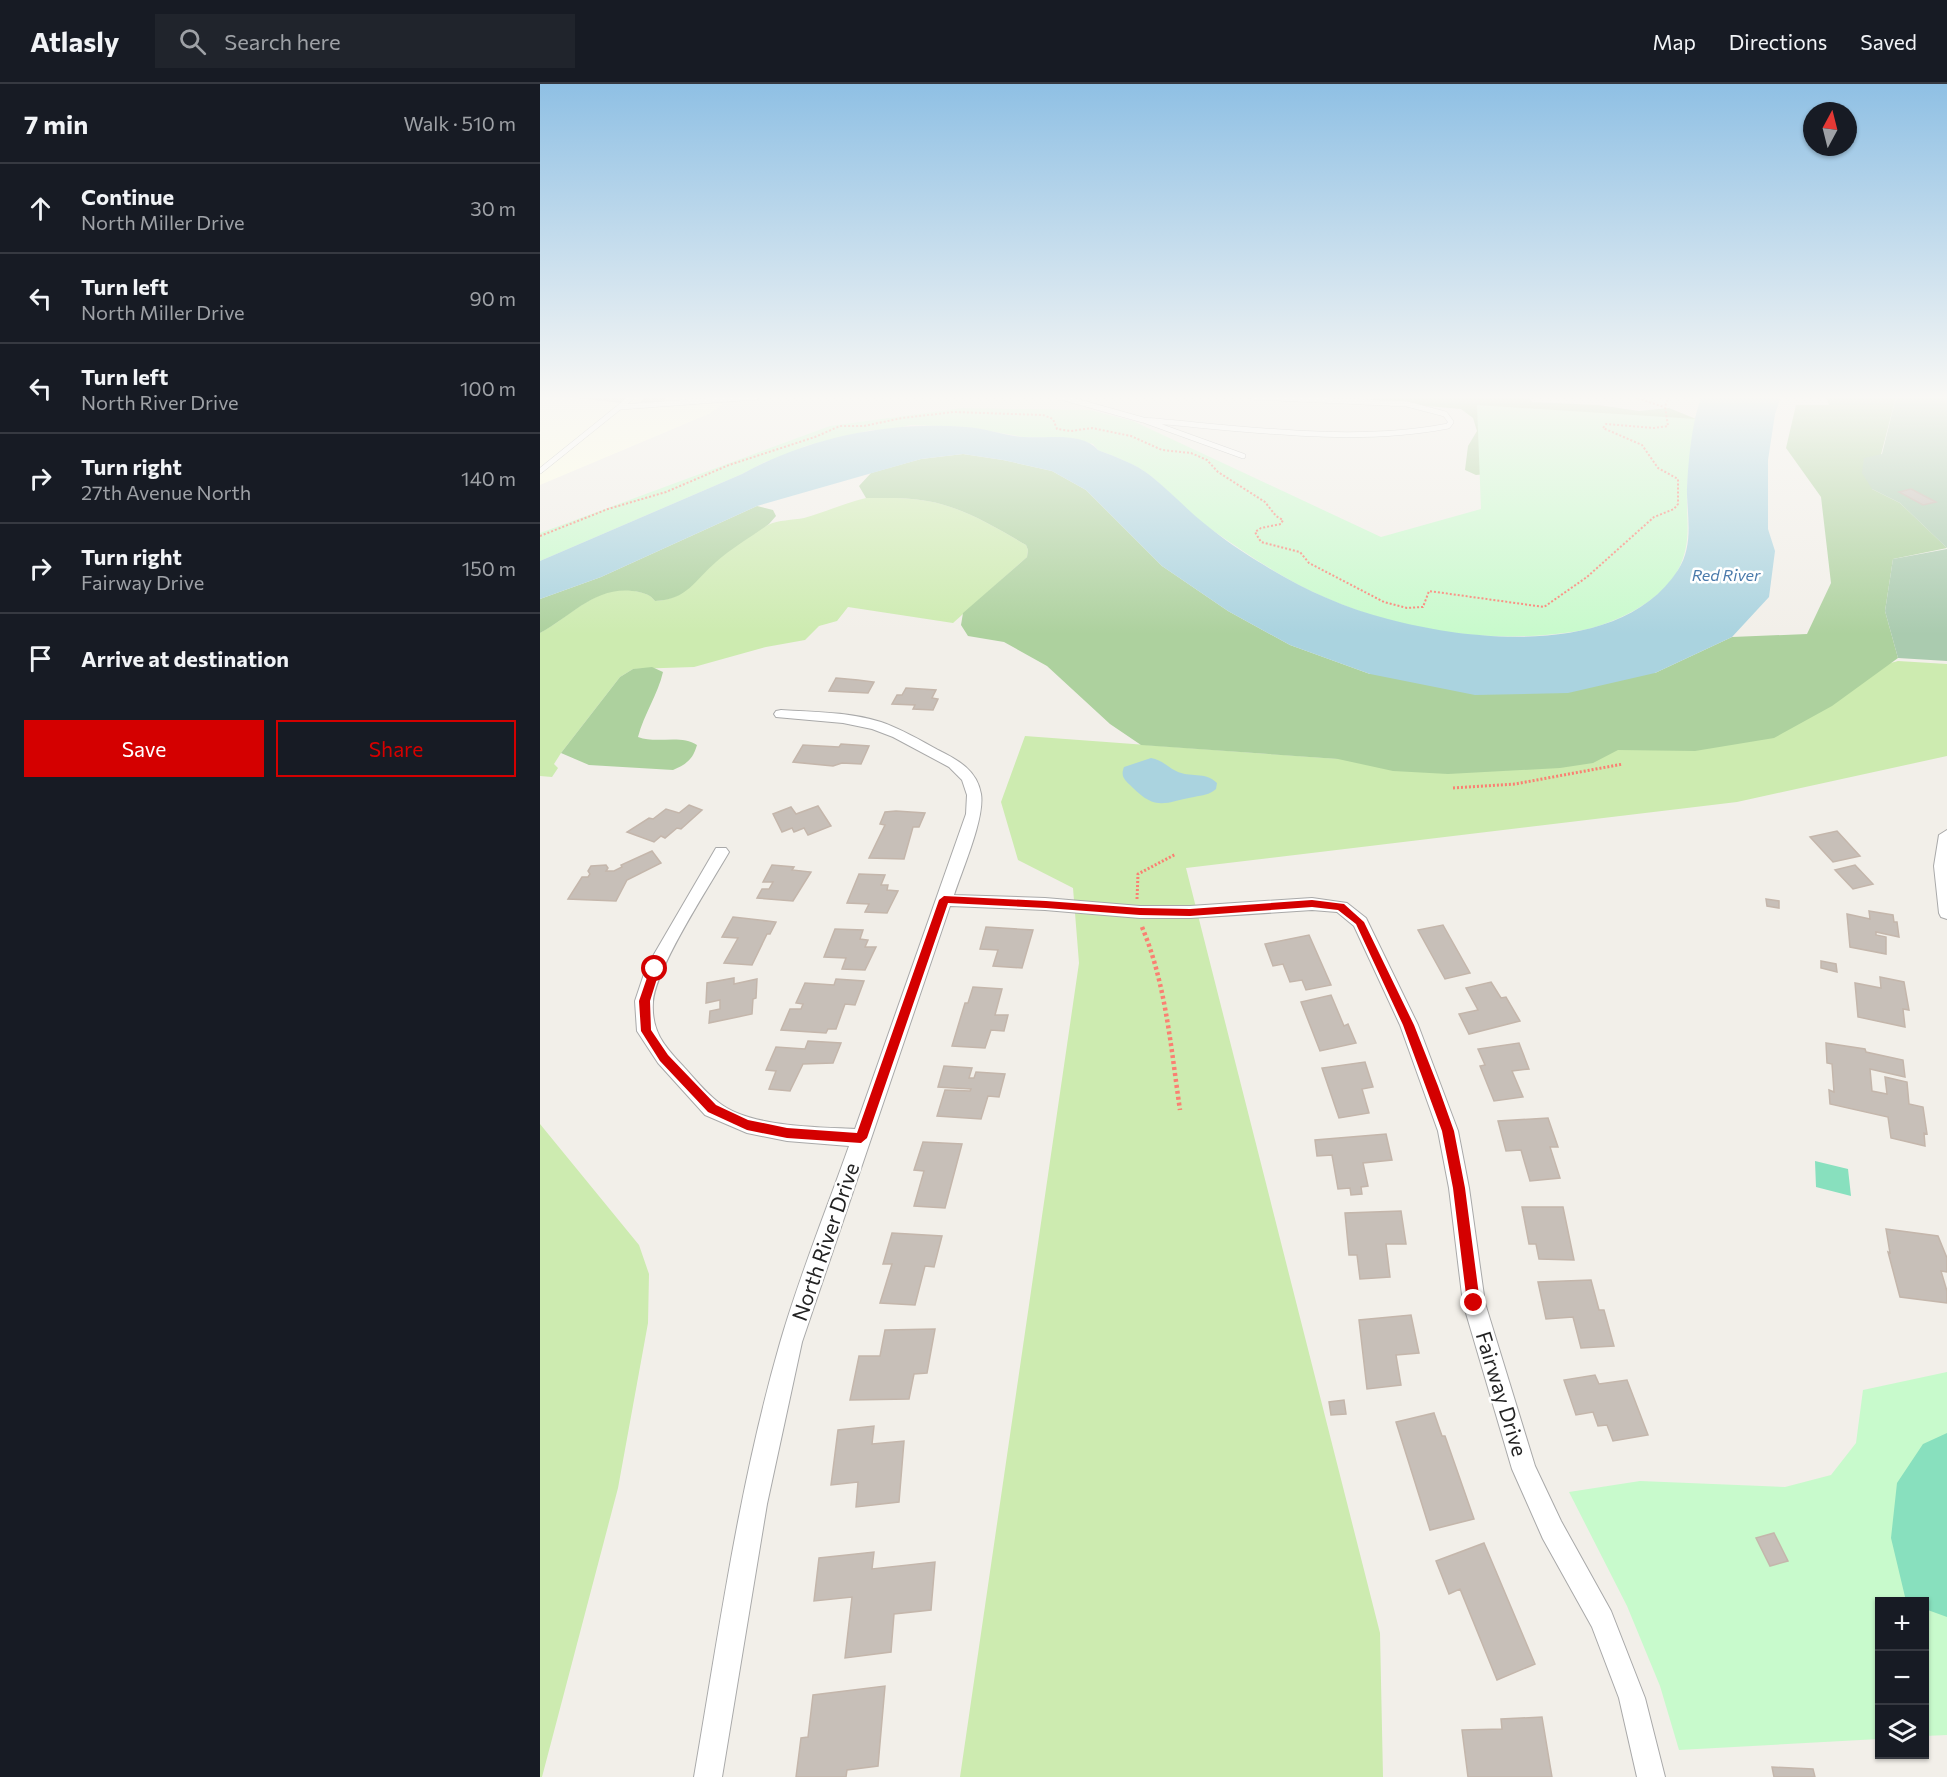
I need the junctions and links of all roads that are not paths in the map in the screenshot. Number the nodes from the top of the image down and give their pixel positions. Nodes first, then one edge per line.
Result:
1 (781, 714) dead end
2 (1947, 836) edge
3 (721, 852) dead end
4 (944, 900) junction
5 (1947, 913) edge
6 (861, 1138) junction
7 (708, 1777) edge
8 (1651, 1777) edge

1 - 4 street, North River Drive
2 - 5 street
3 - 6 street
4 - 6 street, North River Drive
4 - 8 street, Fairway Drive
6 - 7 street, North River Drive

